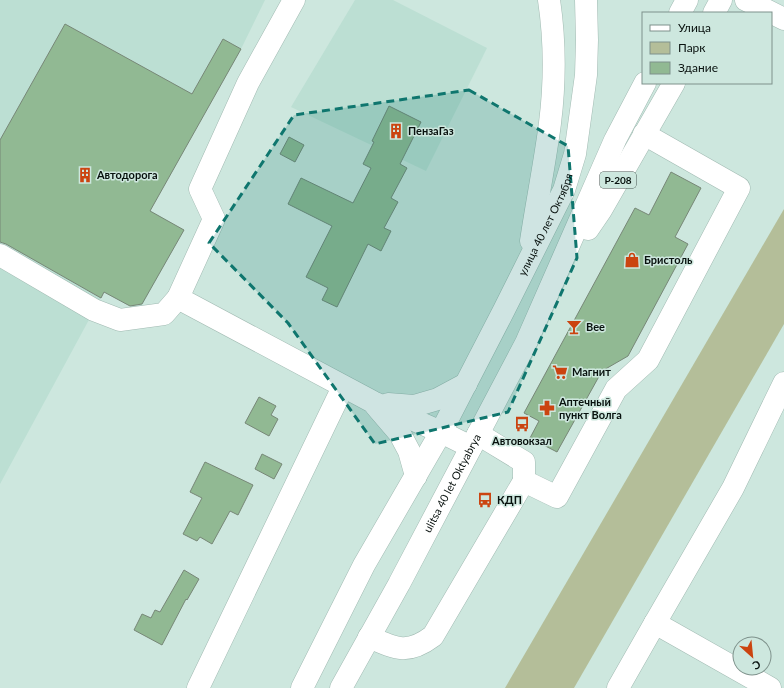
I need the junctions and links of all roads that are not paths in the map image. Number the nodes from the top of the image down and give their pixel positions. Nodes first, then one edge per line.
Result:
1 (294, 0) edge
2 (549, 0) edge
3 (586, 0) edge
4 (687, 0) edge
5 (721, 0) edge
6 (746, 0) edge
7 (681, 12) edge
8 (715, 12) edge
9 (769, 12) edge
10 (772, 14) edge
11 (784, 20) edge
12 (644, 84) edge
13 (673, 84) edge
14 (644, 134) junction
15 (0, 255) edge
16 (527, 263) junction
17 (556, 274) junction
18 (178, 298) junction
19 (466, 384) junction
20 (784, 384) edge
21 (343, 387) junction
22 (373, 402) junction
23 (441, 432) junction
24 (474, 440) junction
25 (416, 476) junction
26 (524, 481) junction
27 (655, 623) junction
28 (370, 637) junction
29 (198, 688) edge
30 (302, 688) edge
31 (341, 688) edge
32 (618, 688) edge
33 (770, 688) edge

1 - 18 main road
2 - 16 main road
3 - 16 main road, улица 40 лет Октября
4 - 7 main road
5 - 8 main road
6 - 9 main road
10 - 11 main road
12 - 17 main road
13 - 14 main road, Р-208
14 - 17 main road, Р-208
14 - 26 main road
15 - 18 main road
16 - 19 main road, улица 40 лет Октября
17 - 24 main road, ulitsa 40 let Oktyabrya
18 - 21 main road
19 - 22 main road
19 - 23 main road, улица 40 лет Октября
20 - 27 main road
21 - 22 main road
21 - 29 main road
22 - 23 main road
22 - 25 main road
23 - 24 main road
23 - 25 main road, улица 40 лет Октября
24 - 26 main road
24 - 28 main road, ulitsa 40 let Oktyabrya
25 - 30 main road, улица 40 лет Октября
26 - 28 main road
27 - 32 main road
27 - 33 main road
28 - 31 main road, ulitsa 40 let Oktyabrya

